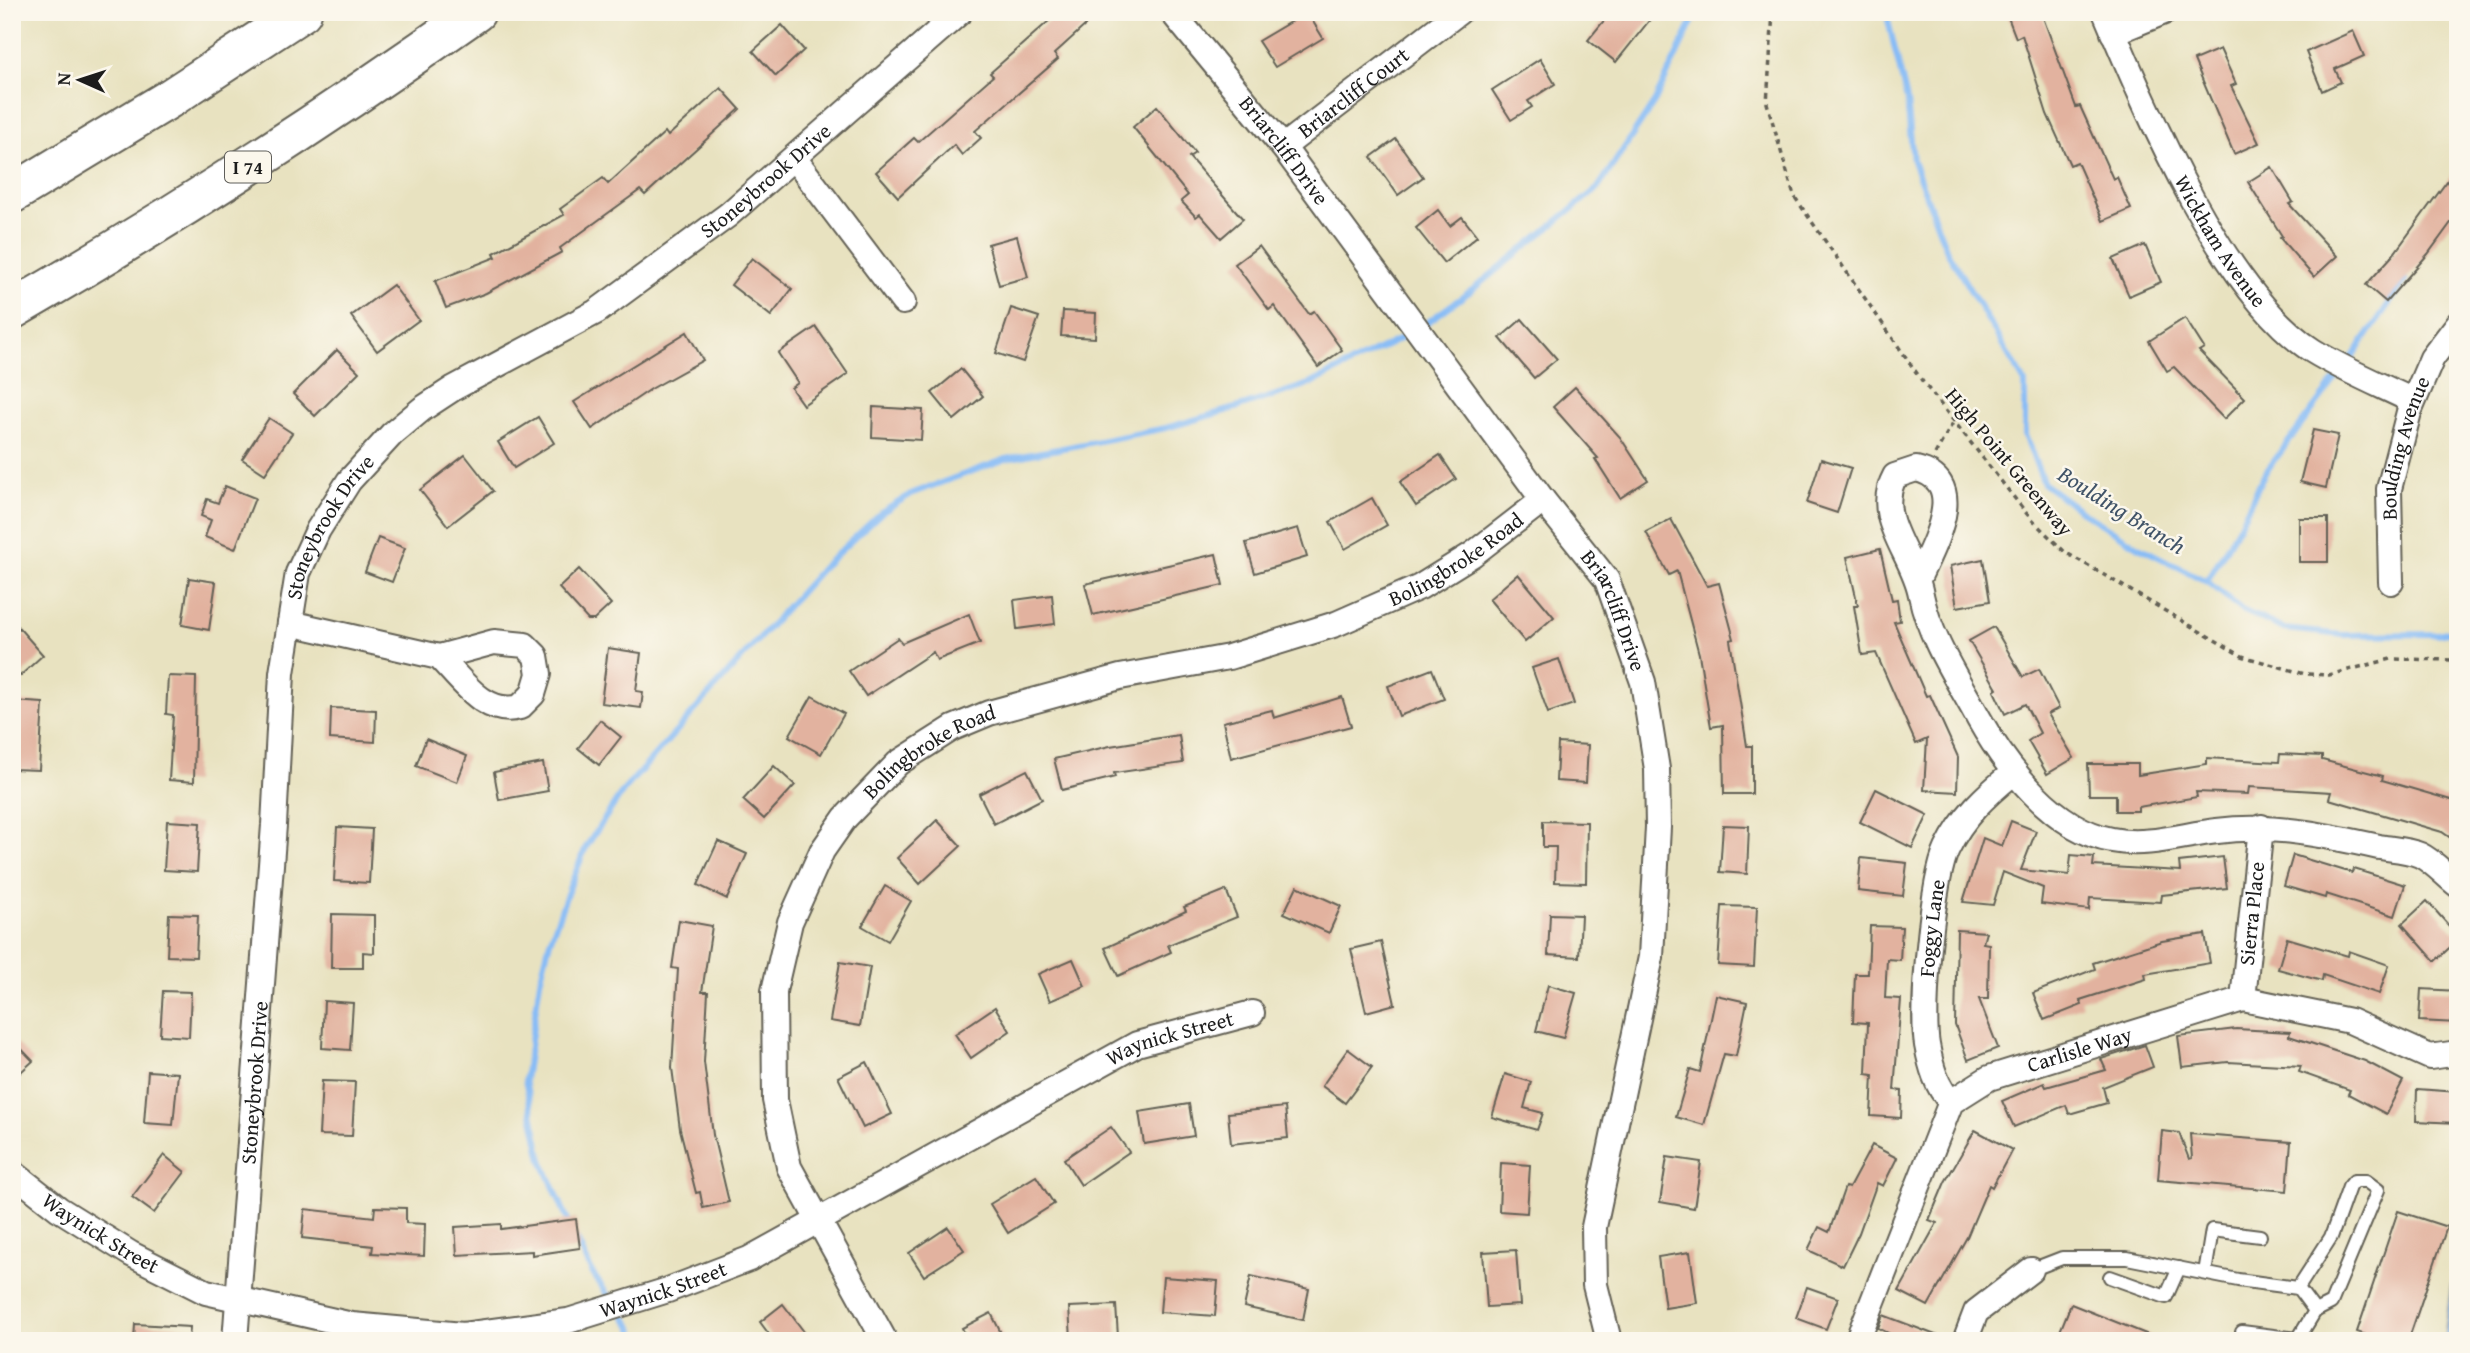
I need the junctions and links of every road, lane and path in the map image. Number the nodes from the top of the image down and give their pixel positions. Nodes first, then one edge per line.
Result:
1 (302, 12) edge
2 (477, 12) edge
3 (960, 12) edge
4 (1172, 12) edge
5 (1460, 12) edge
6 (1773, 12) edge
7 (2164, 12) edge
8 (2109, 22) edge
9 (1283, 147) junction
10 (794, 158) junction
11 (12, 194) edge
12 (903, 302) dead end
13 (12, 310) edge
14 (2458, 324) edge
15 (2413, 401) junction
16 (1954, 421) junction
17 (1927, 471) junction
18 (1543, 500) junction
19 (1918, 579) junction
20 (2391, 582) dead end
21 (290, 623) junction
22 (439, 657) dead end
23 (2458, 660) edge
24 (2013, 773) junction
25 (2261, 827) junction
26 (2458, 885) edge
27 (2243, 999) junction
28 (1252, 1013) dead end
29 (2458, 1053) edge
30 (1951, 1102) junction
31 (12, 1171) edge
32 (818, 1222) junction
33 (2260, 1236) dead end
34 (2179, 1268) junction
35 (2031, 1270) joint
36 (2205, 1273) junction
37 (2110, 1277) dead end
38 (2298, 1288) junction
39 (238, 1299) junction
40 (2315, 1311) junction
41 (2242, 1332) dead end
42 (235, 1341) edge
43 (885, 1341) edge
44 (1609, 1341) edge
45 (1861, 1341) edge
46 (1965, 1341) edge

1 - 11 highway
2 - 13 highway, I 74
3 - 10 street, Stoneybrook Drive
4 - 9 street, Briarcliff Drive
5 - 9 street, Briarcliff Court
6 - 16 path, High Point Greenway
7 - 8 street
8 - 15 street, Wickham Avenue
9 - 18 street, Briarcliff Drive
10 - 12 street
10 - 21 street, Stoneybrook Drive
14 - 15 street, Boulding Avenue
15 - 20 street, Boulding Avenue
16 - 17 path
16 - 23 path, High Point Greenway
17 - 19 street
17 - 19 street
18 - 32 street, Bolingbroke Road
18 - 44 street, Briarcliff Drive
19 - 24 street
21 - 22 street
21 - 39 street, Stoneybrook Drive
24 - 25 street
24 - 30 street, Foggy Lane
25 - 26 street
25 - 27 street, Sierra Place
27 - 29 street, Carlisle Way
27 - 30 street, Carlisle Way
28 - 32 street, Waynick Street
30 - 45 street
31 - 39 street, Waynick Street
32 - 39 street, Waynick Street
32 - 43 street, Bolingbroke Road
33 - 36 lane
34 - 35 lane
34 - 36 lane
34 - 37 lane
35 - 46 street
36 - 38 lane
38 - 40 lane
38 - 40 lane
39 - 42 street, Stoneybrook Drive
40 - 41 lane

